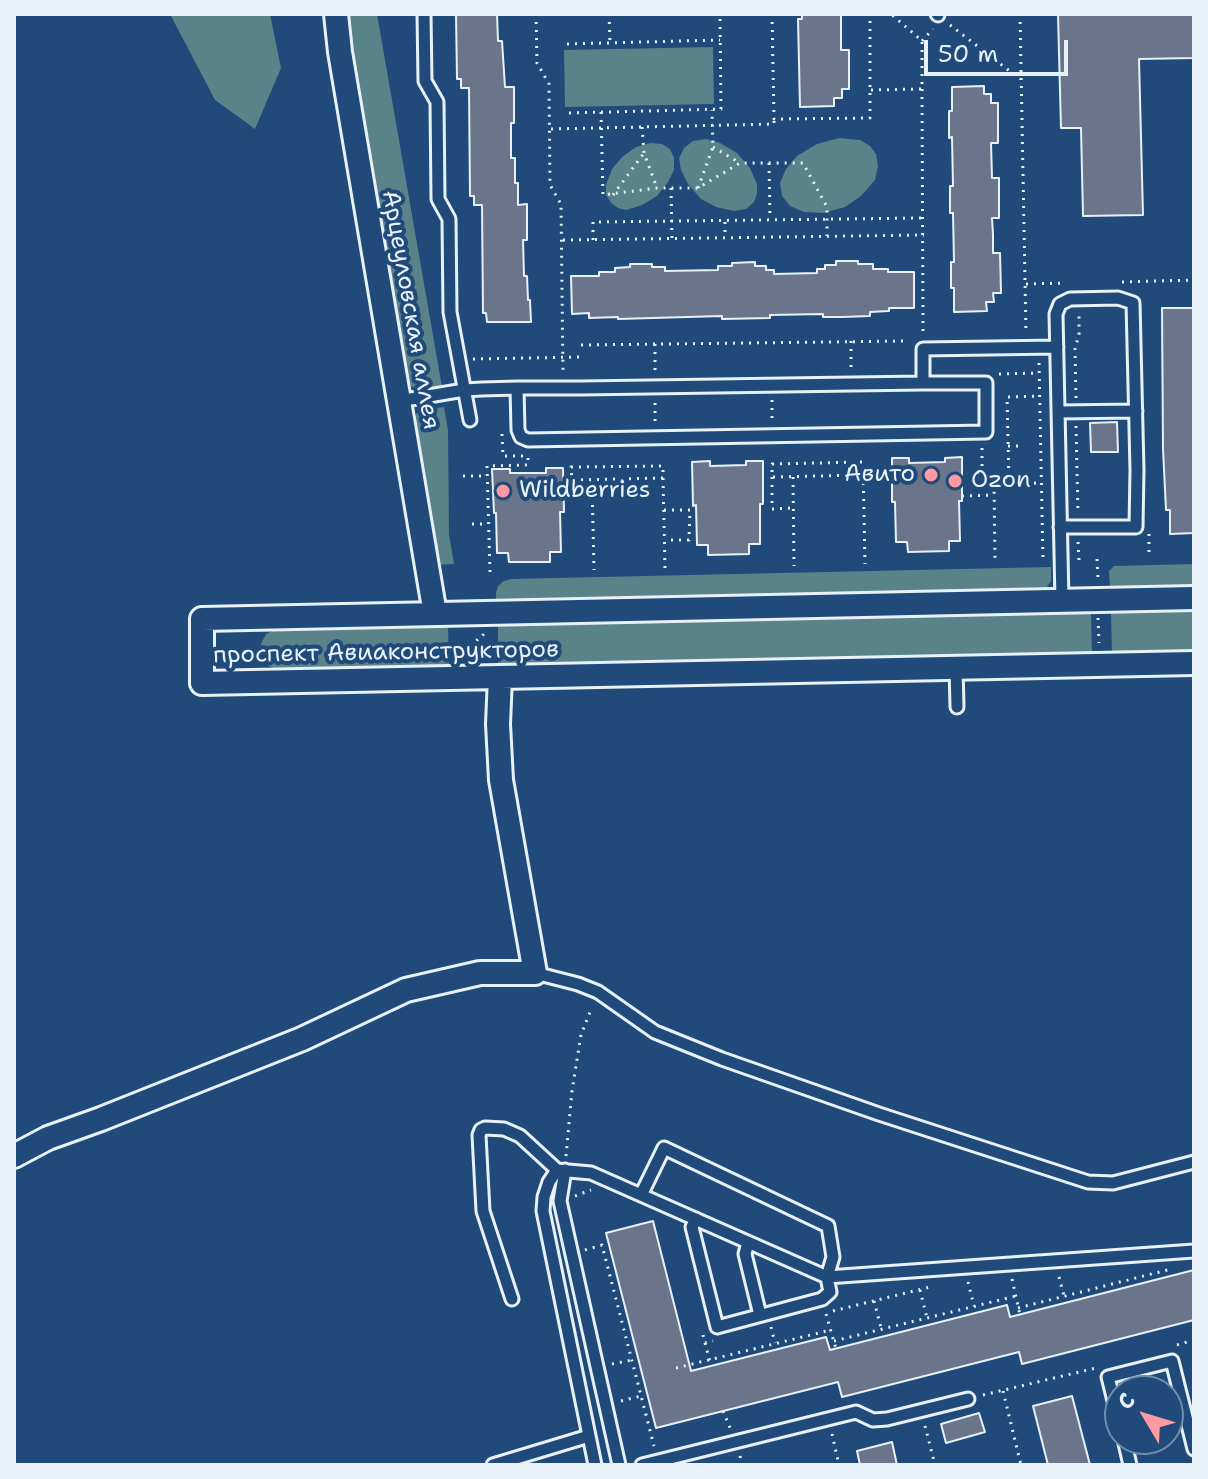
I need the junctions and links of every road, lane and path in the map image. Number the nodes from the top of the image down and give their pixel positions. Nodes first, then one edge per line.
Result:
1 (336, 14) edge
2 (424, 14) edge
3 (536, 14) edge
4 (609, 14) edge
5 (720, 14) edge
6 (772, 14) edge
7 (870, 14) edge
8 (891, 14) edge
9 (1020, 14) edge
10 (937, 15) edge
11 (720, 40) junction
12 (610, 43) junction
13 (567, 44) dead end
14 (1021, 80) junction
15 (922, 89) junction
16 (871, 90) junction
17 (712, 109) junction
18 (601, 112) junction
19 (569, 113) dead end
20 (774, 119) junction
21 (712, 126) junction
22 (642, 127) junction
23 (602, 128) junction
24 (549, 129) junction
25 (713, 147) junction
26 (644, 153) junction
27 (740, 163) junction
28 (769, 163) junction
29 (657, 188) junction
30 (671, 188) junction
31 (698, 188) junction
32 (613, 195) junction
33 (827, 218) junction
34 (923, 218) junction
35 (770, 219) junction
36 (725, 220) junction
37 (671, 221) junction
38 (924, 235) junction
39 (827, 236) junction
40 (725, 238) junction
41 (672, 239) junction
42 (562, 240) junction
43 (593, 240) junction
44 (923, 324) dead end
45 (851, 341) junction
46 (914, 341) dead end
47 (581, 345) dead end
48 (1057, 347) junction
49 (1032, 348) junction
50 (563, 357) junction
51 (581, 357) dead end
52 (459, 359) junction
53 (1039, 373) junction
54 (1015, 374) dead end
55 (923, 383) junction
56 (852, 384) junction
57 (771, 385) junction
58 (517, 388) junction
59 (563, 388) junction
60 (464, 390) junction
61 (1039, 396) junction
62 (399, 401) junction
63 (1136, 411) junction
64 (1058, 412) junction
65 (470, 420) dead end
66 (772, 436) junction
67 (1008, 446) junction
68 (1019, 446) dead end
69 (528, 456) dead end
70 (982, 457) dead end
71 (863, 475) junction
72 (463, 476) dead end
73 (487, 476) junction
74 (793, 476) junction
75 (772, 477) junction
76 (663, 478) junction
77 (592, 480) junction
78 (1041, 483) junction
79 (994, 484) junction
80 (1009, 484) junction
81 (994, 495) junction
82 (962, 496) dead end
83 (793, 508) junction
84 (664, 510) junction
85 (472, 524) dead end
86 (489, 524) junction
87 (1060, 527) junction
88 (664, 540) junction
89 (1097, 559) dead end
90 (1043, 560) dead end
91 (995, 561) dead end
92 (865, 564) dead end
93 (794, 566) dead end
94 (665, 568) dead end
95 (594, 570) dead end
96 (490, 572) dead end
97 (1098, 589) dead end
98 (1194, 598) edge
99 (1062, 601) junction
100 (1098, 611) dead end
101 (435, 614) junction
102 (483, 625) dead end
103 (1099, 654) dead end
104 (1194, 663) edge
105 (458, 665) dead end
106 (956, 667) junction
107 (500, 677) junction
108 (957, 707) dead end
109 (535, 973) junction
110 (598, 992) junction
111 (14, 1156) edge
112 (1194, 1162) edge
113 (561, 1170) junction
114 (641, 1195) junction
115 (696, 1219) junction
116 (748, 1242) junction
117 (1194, 1251) edge
118 (572, 1254) junction
119 (1055, 1261) junction
120 (1008, 1264) junction
121 (1180, 1267) dead end
122 (827, 1277) junction
123 (967, 1278) dead end
124 (920, 1290) dead end
125 (1016, 1296) junction
126 (1064, 1296) junction
127 (512, 1299) dead end
128 (822, 1299) junction
129 (874, 1301) dead end
130 (974, 1306) junction
131 (1018, 1308) junction
132 (760, 1315) junction
133 (1020, 1315) dead end
134 (927, 1318) junction
135 (771, 1327) dead end
136 (881, 1329) junction
137 (831, 1330) junction
138 (1194, 1340) edge
139 (834, 1341) junction
140 (705, 1343) dead end
141 (775, 1344) junction
142 (1165, 1348) dead end
143 (836, 1349) dead end
144 (632, 1360) junction
145 (710, 1360) junction
146 (711, 1366) dead end
147 (598, 1368) junction
148 (676, 1368) dead end
149 (1096, 1368) dead end
150 (1116, 1375) edge
151 (1176, 1375) edge
152 (1003, 1389) junction
153 (641, 1396) junction
154 (968, 1399) joint
155 (606, 1404) junction
156 (1184, 1409) edge
157 (921, 1411) junction
158 (829, 1419) junction
159 (589, 1436) junction
160 (1194, 1449) edge
161 (658, 1461) junction
162 (493, 1465) edge
163 (595, 1465) edge
164 (619, 1465) edge
165 (642, 1465) edge
166 (839, 1465) edge
167 (935, 1465) edge
168 (1021, 1465) edge

1 - 62 street, Арцеуловская аллея
2 - 52 lane
3 - 24 path
4 - 12 path
5 - 11 path
6 - 20 path
7 - 16 path
8 - 15 path
9 - 14 path
10 - 14 path
11 - 12 path
11 - 17 path
12 - 13 path
14 - 49 path
15 - 16 path
15 - 34 path
16 - 20 path
17 - 18 path
17 - 21 path
18 - 19 path
18 - 23 path
20 - 21 path
21 - 22 path
21 - 25 path
22 - 23 path
22 - 26 path
23 - 24 path
23 - 32 path
24 - 42 path
25 - 27 path
25 - 31 path
26 - 29 path
26 - 32 path
27 - 28 path
27 - 31 path
28 - 33 path
28 - 35 path
29 - 30 path
29 - 32 path
30 - 31 path
30 - 37 path
33 - 34 path
33 - 35 path
33 - 39 path
34 - 38 path
35 - 36 path
36 - 37 path
36 - 40 path
37 - 41 path
37 - 43 path
38 - 39 path
38 - 44 path
39 - 40 path
40 - 41 path
41 - 43 path
42 - 43 path
42 - 50 path
45 - 46 path
45 - 47 path
45 - 56 path
48 - 49 lane
48 - 63 lane
48 - 64 lane
49 - 53 path
49 - 55 lane
50 - 51 path
50 - 52 path
50 - 59 path
52 - 60 lane
53 - 54 path
53 - 61 path
55 - 56 lane
55 - 66 lane
56 - 57 lane
57 - 59 lane
57 - 66 path
58 - 59 lane
58 - 60 lane
58 - 66 lane
60 - 62 lane
60 - 65 lane
61 - 67 path
61 - 78 path
62 - 101 street, Арцеуловская аллея
63 - 64 lane
63 - 87 lane
64 - 87 lane
67 - 68 path
67 - 80 path
69 - 73 path
70 - 79 path
71 - 74 path
71 - 75 path
71 - 92 path
72 - 73 path
73 - 86 path
74 - 75 path
74 - 83 path
75 - 83 path
76 - 77 path
76 - 77 path
76 - 84 path
77 - 95 path
78 - 80 path
78 - 90 path
79 - 80 path
79 - 81 path
81 - 82 path
81 - 91 path
83 - 93 path
84 - 88 path
84 - 88 path
85 - 86 path
86 - 96 path
87 - 99 lane
88 - 94 path
89 - 97 path
98 - 99 street, проспект Авиаконструкторов
99 - 101 street, проспект Авиаконструкторов
100 - 103 path
101 - 107 street, проспект Авиаконструкторов
102 - 105 path
104 - 106 street, проспект Авиаконструкторов
106 - 107 street, проспект Авиаконструкторов
106 - 108 lane
107 - 109 street
109 - 110 lane
109 - 111 street
110 - 112 lane
110 - 113 path
113 - 114 lane
113 - 118 lane
113 - 127 lane
113 - 159 lane
114 - 115 lane
114 - 122 lane
115 - 116 lane
115 - 132 lane
116 - 122 lane
116 - 132 lane
117 - 119 lane
118 - 144 path
118 - 147 lane
119 - 120 lane
119 - 126 path
120 - 122 lane
120 - 125 path
121 - 126 path
122 - 128 lane
123 - 130 path
124 - 134 path
125 - 130 path
125 - 131 path
126 - 131 path
128 - 132 lane
128 - 137 path
129 - 136 path
130 - 134 path
131 - 133 path
134 - 136 path
135 - 141 path
136 - 139 path
137 - 139 path
137 - 141 path
138 - 142 path
139 - 143 path
140 - 145 path
141 - 145 path
144 - 147 path
144 - 153 path
145 - 146 path
145 - 148 path
147 - 155 lane
149 - 152 path
150 - 151 lane
152 - 154 path
152 - 168 path
153 - 155 path
153 - 161 path
154 - 157 lane
155 - 164 lane
156 - 160 lane
157 - 158 lane
157 - 167 path
158 - 161 lane
158 - 166 path
159 - 162 lane
159 - 163 lane
161 - 165 lane

